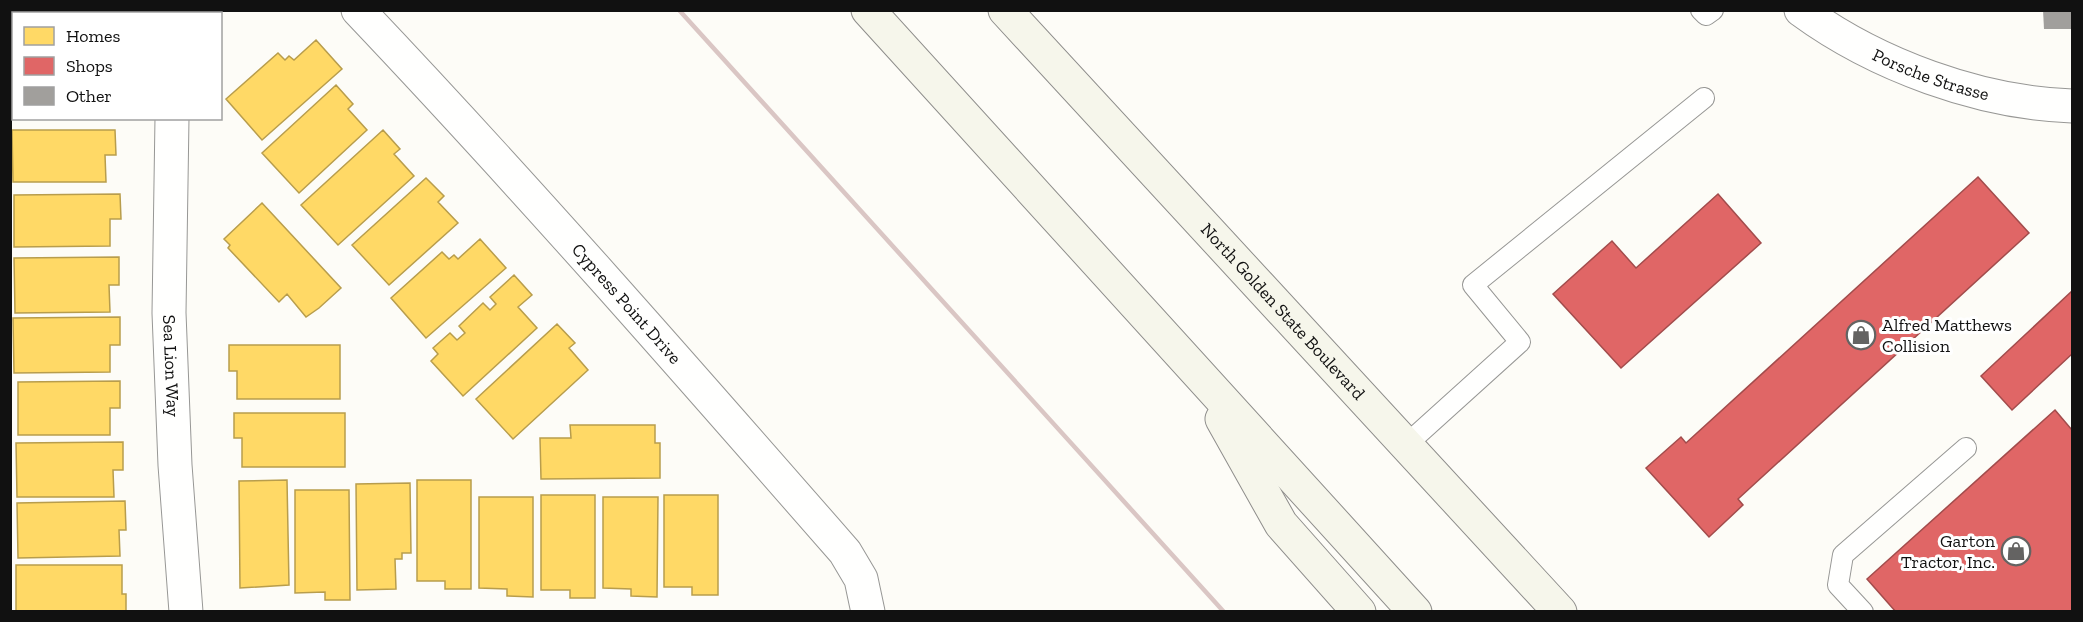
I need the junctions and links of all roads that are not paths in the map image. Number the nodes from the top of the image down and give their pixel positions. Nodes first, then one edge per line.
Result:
1 (358, 10) edge
2 (868, 10) edge
3 (1005, 10) edge
4 (1801, 10) edge
5 (1704, 98) dead end
6 (2073, 106) edge
7 (172, 120) edge
8 (1195, 370) junction
9 (1407, 444) junction
10 (1966, 448) dead end
11 (186, 612) edge
12 (868, 612) edge
13 (1359, 612) edge
14 (1415, 612) edge
15 (1560, 612) edge
16 (1863, 612) edge

1 - 12 street, Cypress Point Drive
2 - 8 main road
3 - 9 main road, North Golden State Boulevard
4 - 6 street, Porsche Strasse
5 - 9 lane
7 - 11 street, Sea Lion Way
8 - 13 main road
8 - 14 main road
9 - 15 main road, North Golden State Boulevard
10 - 16 lane

